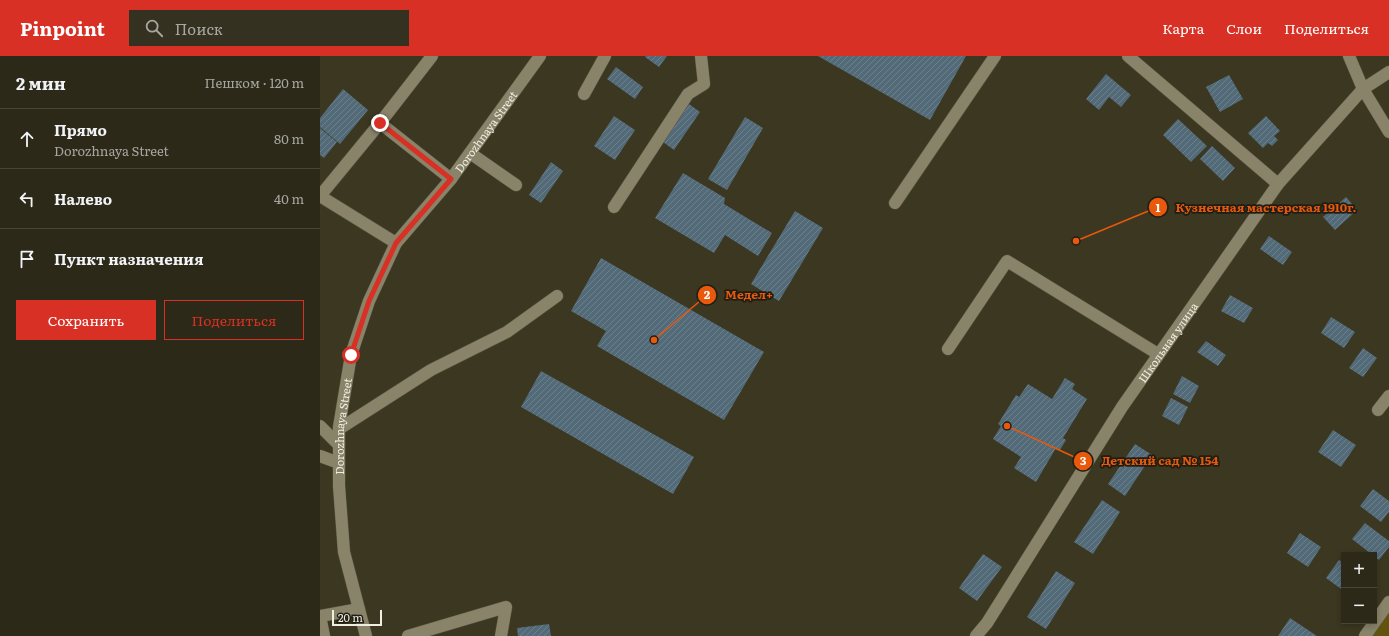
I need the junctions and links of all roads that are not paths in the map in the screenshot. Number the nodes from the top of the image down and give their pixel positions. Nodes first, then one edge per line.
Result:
1 (432, 56) edge
2 (540, 56) edge
3 (605, 56) edge
4 (701, 56) edge
5 (995, 56) edge
6 (1128, 56) edge
7 (1349, 56) edge
8 (1389, 72) edge
9 (1363, 89) junction
10 (584, 94) dead end
11 (380, 123) junction
12 (1389, 132) edge
13 (470, 153) junction
14 (451, 179) junction
15 (1278, 184) junction
16 (516, 185) dead end
17 (320, 196) edge
18 (895, 203) dead end
19 (614, 207) dead end
20 (396, 243) junction
21 (557, 296) dead end
22 (948, 349) dead end
23 (1158, 354) junction
24 (1389, 396) edge
25 (1378, 410) dead end
26 (320, 426) edge
27 (339, 429) junction
28 (339, 444) junction
29 (320, 456) edge
30 (339, 463) junction
31 (1389, 602) edge
32 (359, 609) junction
33 (320, 616) edge
34 (324, 636) edge
35 (366, 636) edge
36 (408, 636) edge
37 (501, 636) edge
38 (976, 636) edge
39 (1364, 636) edge

1 - 11 street
2 - 13 street, Dorozhnaya Street
3 - 10 street
4 - 19 street
5 - 18 street
6 - 15 street
7 - 9 street
8 - 9 street, Школьная улица
9 - 12 street
9 - 15 street, Школьная улица
11 - 14 street
11 - 17 street
13 - 14 street, Dorozhnaya Street
13 - 16 street
14 - 20 street, Dorozhnaya Street
15 - 23 street, Школьная улица
17 - 20 street
20 - 27 street, Dorozhnaya Street
21 - 27 street
22 - 23 street
23 - 38 street, Школьная улица
24 - 25 street
26 - 28 street
27 - 28 street, Dorozhnaya Street
28 - 30 street, Dorozhnaya Street
29 - 30 street
30 - 32 street, Dorozhnaya Street
31 - 39 street
32 - 33 street
32 - 35 street, Dorozhnaya Street
33 - 34 street
36 - 37 street

